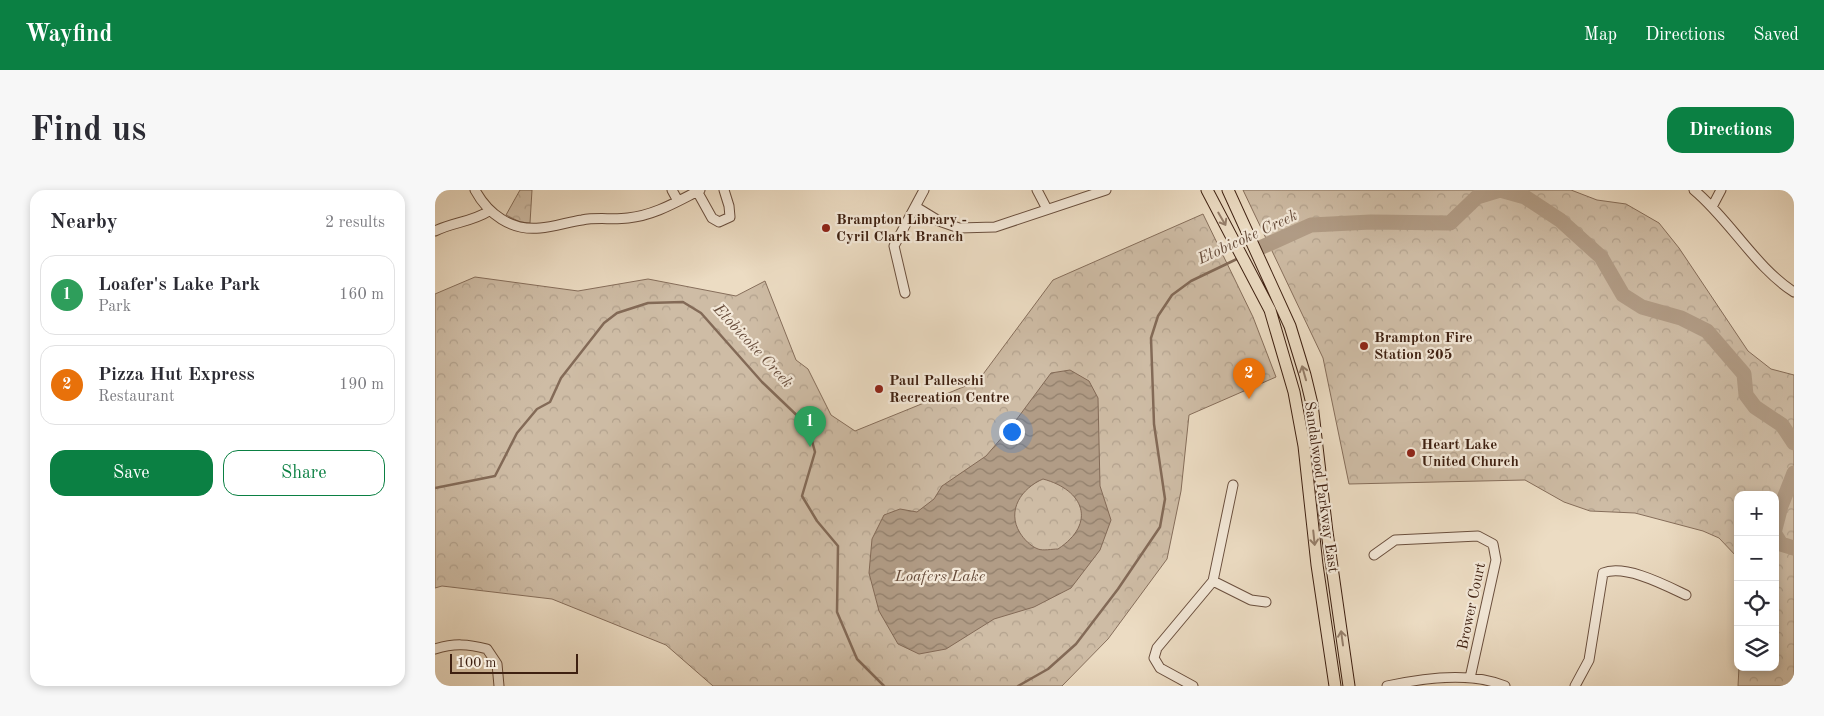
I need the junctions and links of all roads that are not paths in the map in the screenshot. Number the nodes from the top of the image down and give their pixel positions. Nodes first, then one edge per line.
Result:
1 (475, 190) edge
2 (672, 190) edge
3 (723, 190) edge
4 (924, 190) edge
5 (1037, 190) edge
6 (1105, 190) edge
7 (1207, 190) edge
8 (1228, 190) edge
9 (1694, 190) edge
10 (1721, 190) edge
11 (698, 191) edge
12 (678, 201) junction
13 (916, 207) junction
14 (1712, 207) junction
15 (1047, 209) junction
16 (489, 211) junction
17 (435, 231) edge
18 (1794, 292) edge
19 (905, 293) dead end
20 (1233, 485) dead end
21 (1374, 555) dead end
22 (1213, 581) junction
23 (1686, 595) dead end
24 (1266, 602) dead end
25 (435, 649) edge
26 (1470, 678) junction
27 (499, 686) edge
28 (1193, 686) edge
29 (1335, 686) edge
30 (1349, 686) edge
31 (1387, 686) edge
32 (1505, 686) edge
33 (1575, 686) edge

1 - 16 street
2 - 12 street
3 - 11 street
4 - 13 street
5 - 15 street
6 - 15 street
7 -> 29 main road, Sandalwood Parkway East
30 -> 8 main road, Sandalwood Parkway East
9 - 14 street
10 - 14 street
11 - 12 street
12 - 16 street
13 - 15 street
13 - 19 street
14 - 18 street
16 - 17 street
20 - 22 street
21 - 26 street, Brower Court
22 - 24 street
22 - 28 street
23 - 33 street
25 - 27 street
26 - 31 street
26 - 32 street

